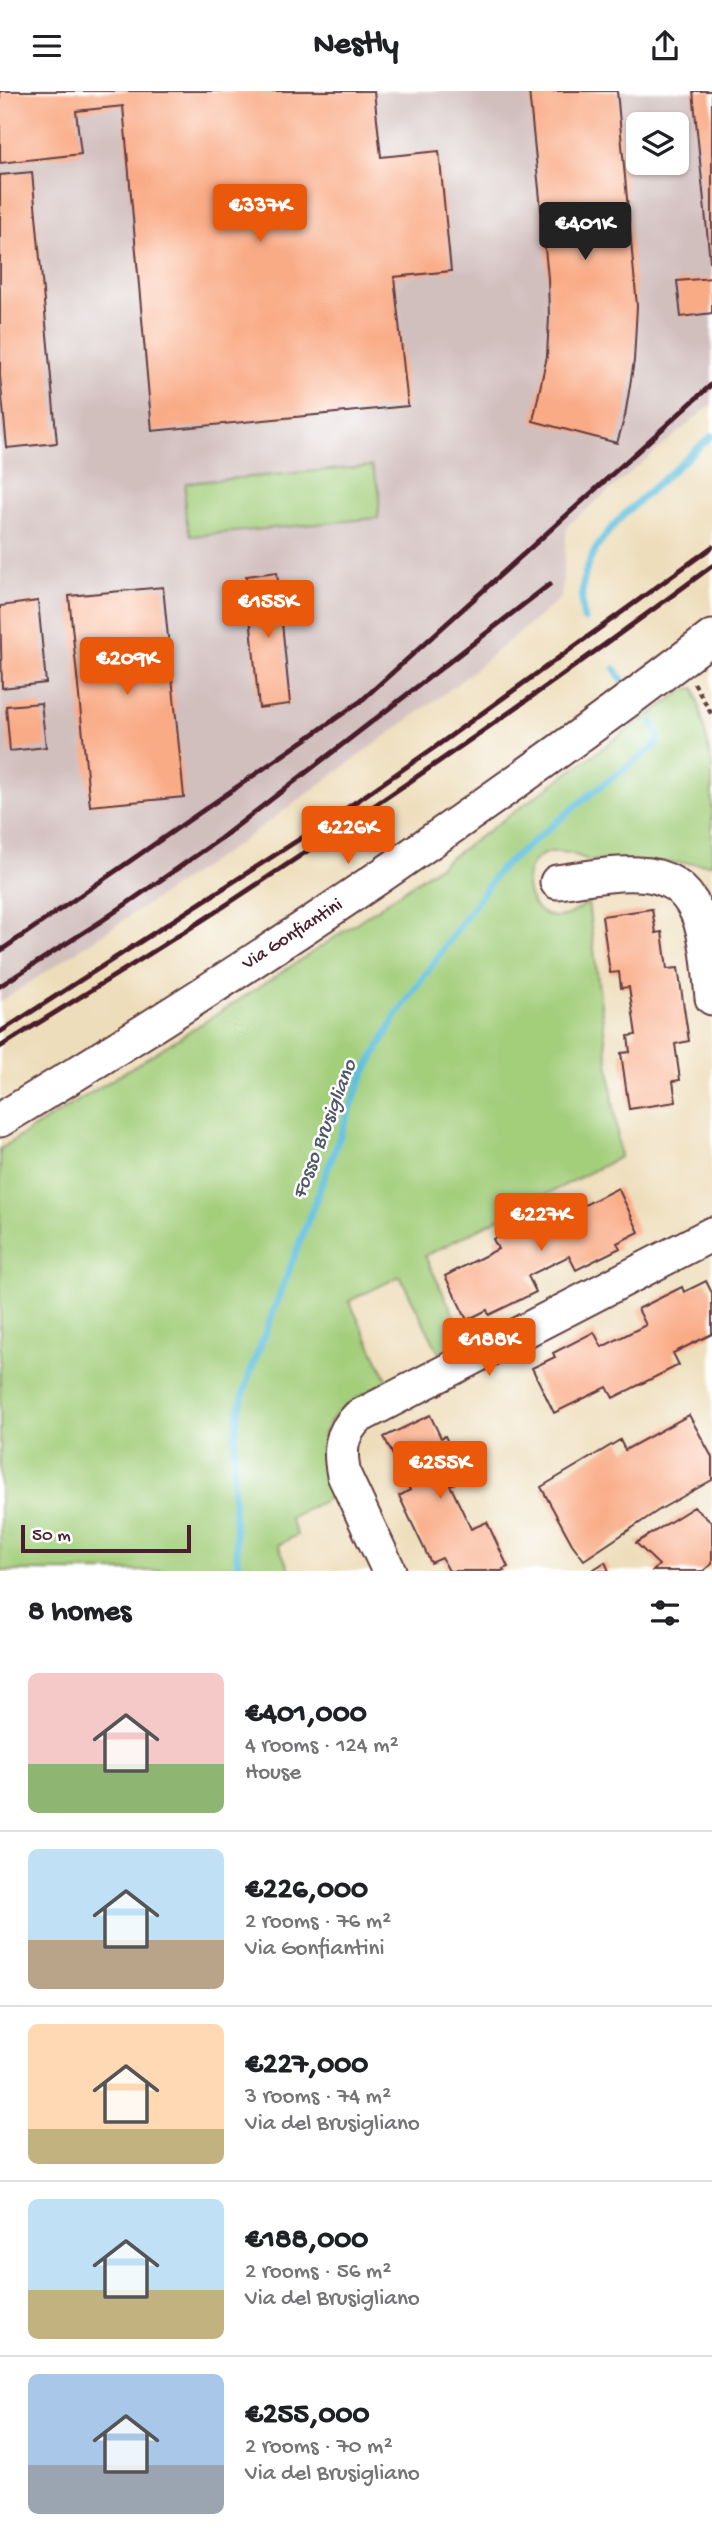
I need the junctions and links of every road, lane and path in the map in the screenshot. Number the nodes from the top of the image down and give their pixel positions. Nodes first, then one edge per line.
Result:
1 (710, 639) edge
2 (712, 673) edge
3 (557, 882) dead end
4 (712, 998) edge
5 (0, 1119) edge
6 (712, 1234) edge
7 (389, 1571) edge

1 - 2 street
1 - 5 street, Via Gonfiantini
3 - 4 street
6 - 7 street

